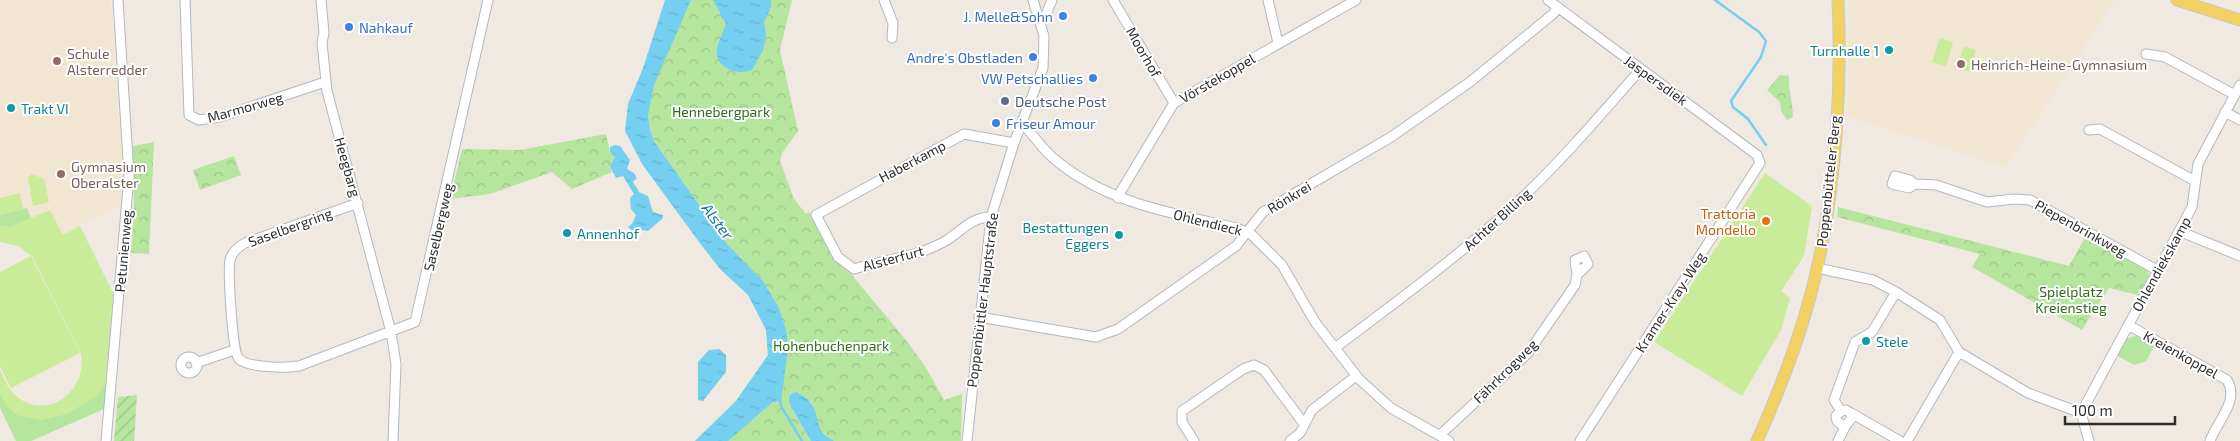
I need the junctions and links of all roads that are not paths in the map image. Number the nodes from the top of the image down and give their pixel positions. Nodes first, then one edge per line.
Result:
1 (118, 0) edge
2 (186, 0) edge
3 (321, 0) edge
4 (488, 0) edge
5 (884, 0) edge
6 (1033, 0) edge
7 (1052, 0) edge
8 (1113, 0) edge
9 (1268, 0) edge
10 (1548, 0) edge
11 (1838, 0) edge
12 (2178, 0) edge
13 (1353, 1) edge
14 (1558, 7) junction
15 (1040, 19) junction
16 (2240, 20) edge
17 (892, 38) dead end
18 (1278, 43) junction
19 (2146, 54) dead end
20 (1641, 69) junction
21 (325, 82) junction
22 (2240, 85) edge
23 (2234, 95) junction
24 (1174, 103) junction
25 (2225, 112) junction
26 (2240, 120) edge
27 (1022, 122) junction
28 (2089, 130) dead end
29 (1014, 143) junction
30 (1760, 163) joint
31 (2194, 180) junction
32 (1915, 184) dead end
33 (1118, 198) junction
34 (358, 203) junction
35 (816, 215) joint
36 (991, 217) junction
37 (2179, 231) junction
38 (1247, 232) junction
39 (2240, 256) edge
40 (1817, 268) junction
41 (2157, 270) junction
42 (1577, 275) dead end
43 (1896, 292) junction
44 (979, 317) junction
45 (2128, 325) junction
46 (391, 332) junction
47 (1335, 348) junction
48 (234, 350) junction
49 (1959, 352) junction
50 (196, 363) dead end
51 (1356, 376) junction
52 (1841, 411) junction
53 (1851, 413) junction
54 (2081, 413) junction
55 (1304, 424) junction
56 (1846, 425) junction
57 (1440, 435) junction
58 (106, 441) edge
59 (394, 441) edge
60 (967, 441) edge
61 (1194, 441) edge
62 (1290, 441) edge
63 (1450, 441) edge
64 (1580, 441) edge
65 (1758, 441) edge
66 (1838, 441) edge
67 (1900, 441) edge
68 (1907, 441) edge
69 (2089, 441) edge
70 (2210, 441) edge

1 - 58 street, Petunienweg
2 - 21 street, Marmorweg
3 - 21 street, Heegbarg
4 - 46 street, Saselbergweg
5 - 17 street
6 - 15 street, Poppenbüttler Hauptstraße
7 - 15 street
8 - 24 street, Moorhof
9 - 18 street
10 - 14 street, Jaspersdiek
11 - 40 main road, Poppenbütteler Berg
12 - 16 main road
13 - 18 street, Vörstekoppel
14 - 20 street, Jaspersdiek
14 - 38 street, Rönkrei
15 - 27 street, Poppenbüttler Hauptstraße
18 - 24 street, Vörstekoppel
19 - 23 street
20 - 30 street, Jaspersdiek
20 - 47 street, Achter Billing
21 - 34 street, Heegbarg
22 - 23 street, Ohlendiekskamp
23 - 25 street, Ohlendiekskamp
24 - 33 street, Vörstekoppel
25 - 26 street
25 - 31 street, Ohlendiekskamp
27 - 29 street, Poppenbüttler Hauptstraße
27 - 33 street, Ohlendieck
28 - 31 street
29 - 35 street, Haberkamp
29 - 36 street, Poppenbüttler Hauptstraße
30 - 64 street, Kramer-Kray-Weg
31 - 37 street, Ohlendiekskamp
32 - 41 street, Piepenbrinkweg
33 - 38 street, Ohlendieck
34 - 46 street, Heegbarg
34 - 48 street, Saselbergring
35 - 36 street, Alsterfurt
36 - 44 street, Poppenbüttler Hauptstraße
37 - 39 street
37 - 41 street, Ohlendiekskamp
38 - 44 street, Rönkrei
38 - 47 street, Ohlendieck
40 - 43 street
40 - 65 main road, Poppenbütteler Berg
41 - 45 street, Ohlendiekskamp
42 - 57 street, Fährkrogweg
43 - 49 street
43 - 52 street
44 - 60 street, Poppenbüttler Hauptstraße
45 - 54 street, Ohlendiekskamp
45 - 70 street, Kreienkoppel
46 - 48 street
46 - 59 street
47 - 51 street, Ohlendieck
48 - 50 street
49 - 54 street
49 - 68 street
51 - 55 street
51 - 57 street, Ohlendieck
52 - 53 street
52 - 56 street
53 - 56 street
53 - 67 street
54 - 69 street
55 - 61 street
55 - 62 street
56 - 66 street
57 - 63 street, Ohlendieck

